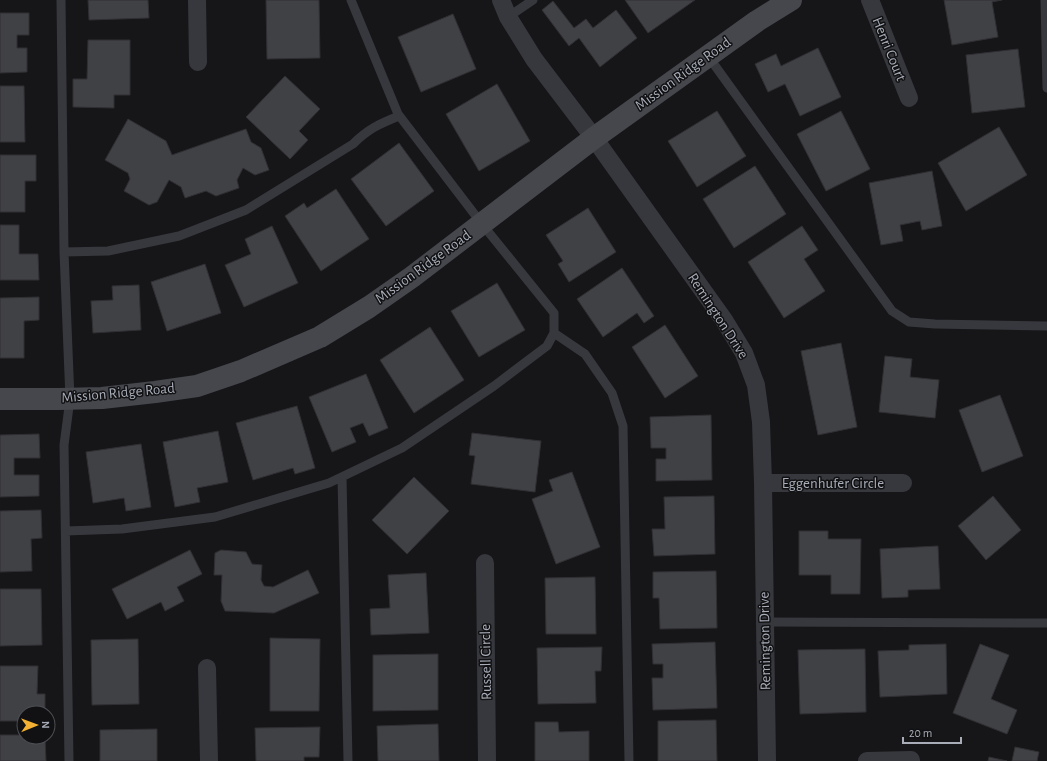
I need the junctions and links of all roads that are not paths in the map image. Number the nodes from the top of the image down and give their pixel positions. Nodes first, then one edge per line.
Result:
1 (61, 0) edge
2 (197, 0) edge
3 (351, 0) edge
4 (501, 0) edge
5 (533, 0) edge
6 (791, 0) edge
7 (870, 0) edge
8 (1045, 0) edge
9 (508, 17) junction
10 (708, 56) junction
11 (198, 62) dead end
12 (1047, 88) edge
13 (909, 98) dead end
14 (399, 116) junction
15 (594, 138) junction
16 (482, 224) junction
17 (64, 252) junction
18 (1047, 326) edge
19 (554, 334) junction
20 (0, 399) edge
21 (70, 399) junction
22 (342, 477) junction
23 (763, 483) junction
24 (903, 483) dead end
25 (66, 531) junction
26 (484, 563) dead end
27 (765, 622) junction
28 (1047, 623) edge
29 (207, 668) dead end
30 (69, 761) edge
31 (209, 761) edge
32 (348, 761) edge
33 (487, 761) edge
34 (629, 761) edge
35 (767, 761) edge
36 (867, 761) edge
37 (903, 761) edge

1 - 17 lane
2 - 11 street
3 - 14 lane
4 - 9 street, Remington Drive
5 - 9 lane
6 - 10 street, Mission Ridge Road
7 - 13 street, Henri Court
8 - 12 lane
9 - 15 street, Remington Drive
10 - 15 street, Mission Ridge Road
10 - 18 lane
14 - 16 lane
14 - 17 lane
15 - 16 street, Mission Ridge Road
15 - 23 street, Remington Drive
16 - 19 lane
16 - 21 street, Mission Ridge Road
17 - 21 lane
19 - 22 lane
19 - 34 lane
20 - 21 street, Mission Ridge Road
21 - 25 lane
22 - 25 lane
22 - 32 lane
23 - 24 street, Eggenhufer Circle
23 - 27 street, Remington Drive
25 - 30 lane
26 - 33 street, Russell Circle
27 - 28 lane
27 - 35 street, Remington Drive
29 - 31 street
36 - 37 street

